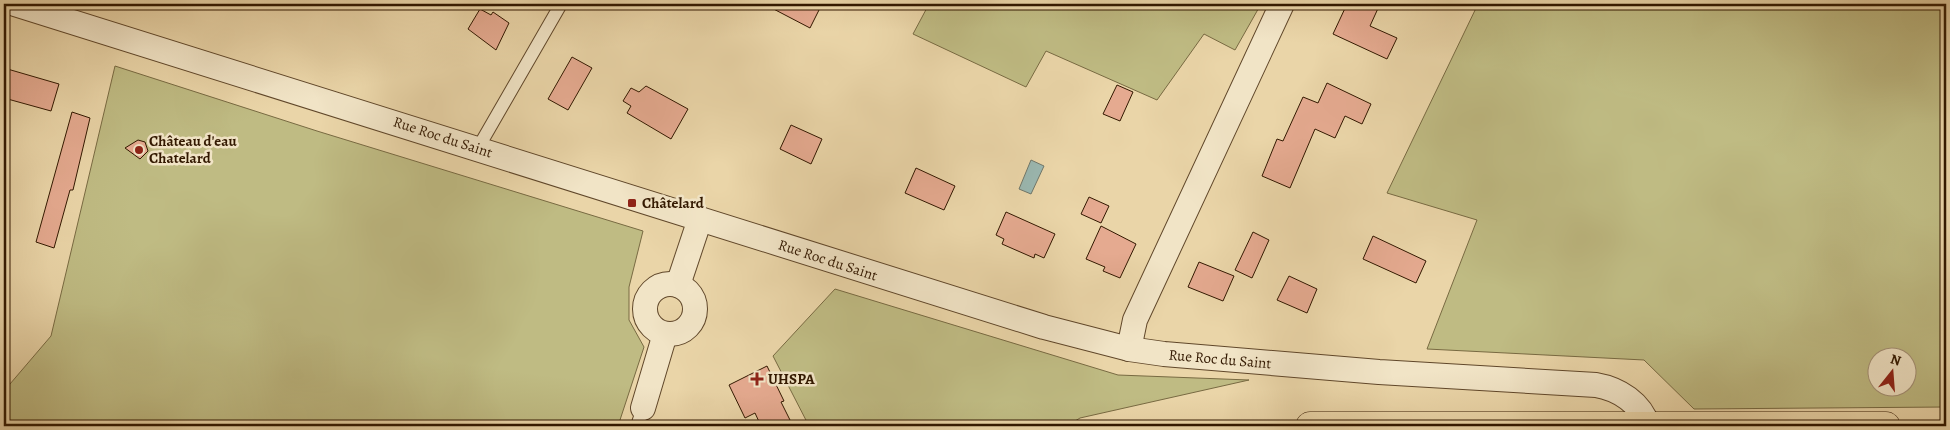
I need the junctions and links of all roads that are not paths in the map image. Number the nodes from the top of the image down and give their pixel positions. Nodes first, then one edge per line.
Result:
1 (16, 4) edge
2 (561, 4) edge
3 (1282, 4) edge
4 (478, 148) junction
5 (700, 219) junction
6 (678, 285) junction
7 (665, 334) junction
8 (1129, 349) junction
9 (640, 417) edge
10 (1310, 426) edge
11 (1648, 426) edge
12 (1886, 426) edge

1 - 4 street, Rue Roc du Saint
2 - 4 lane
3 - 8 street
4 - 5 street, Rue Roc du Saint
5 - 6 street
5 - 8 street, Rue Roc du Saint
6 - 7 street
6 - 7 street
7 - 9 street
8 - 11 street, Rue Roc du Saint
10 - 11 main road
11 - 12 main road

